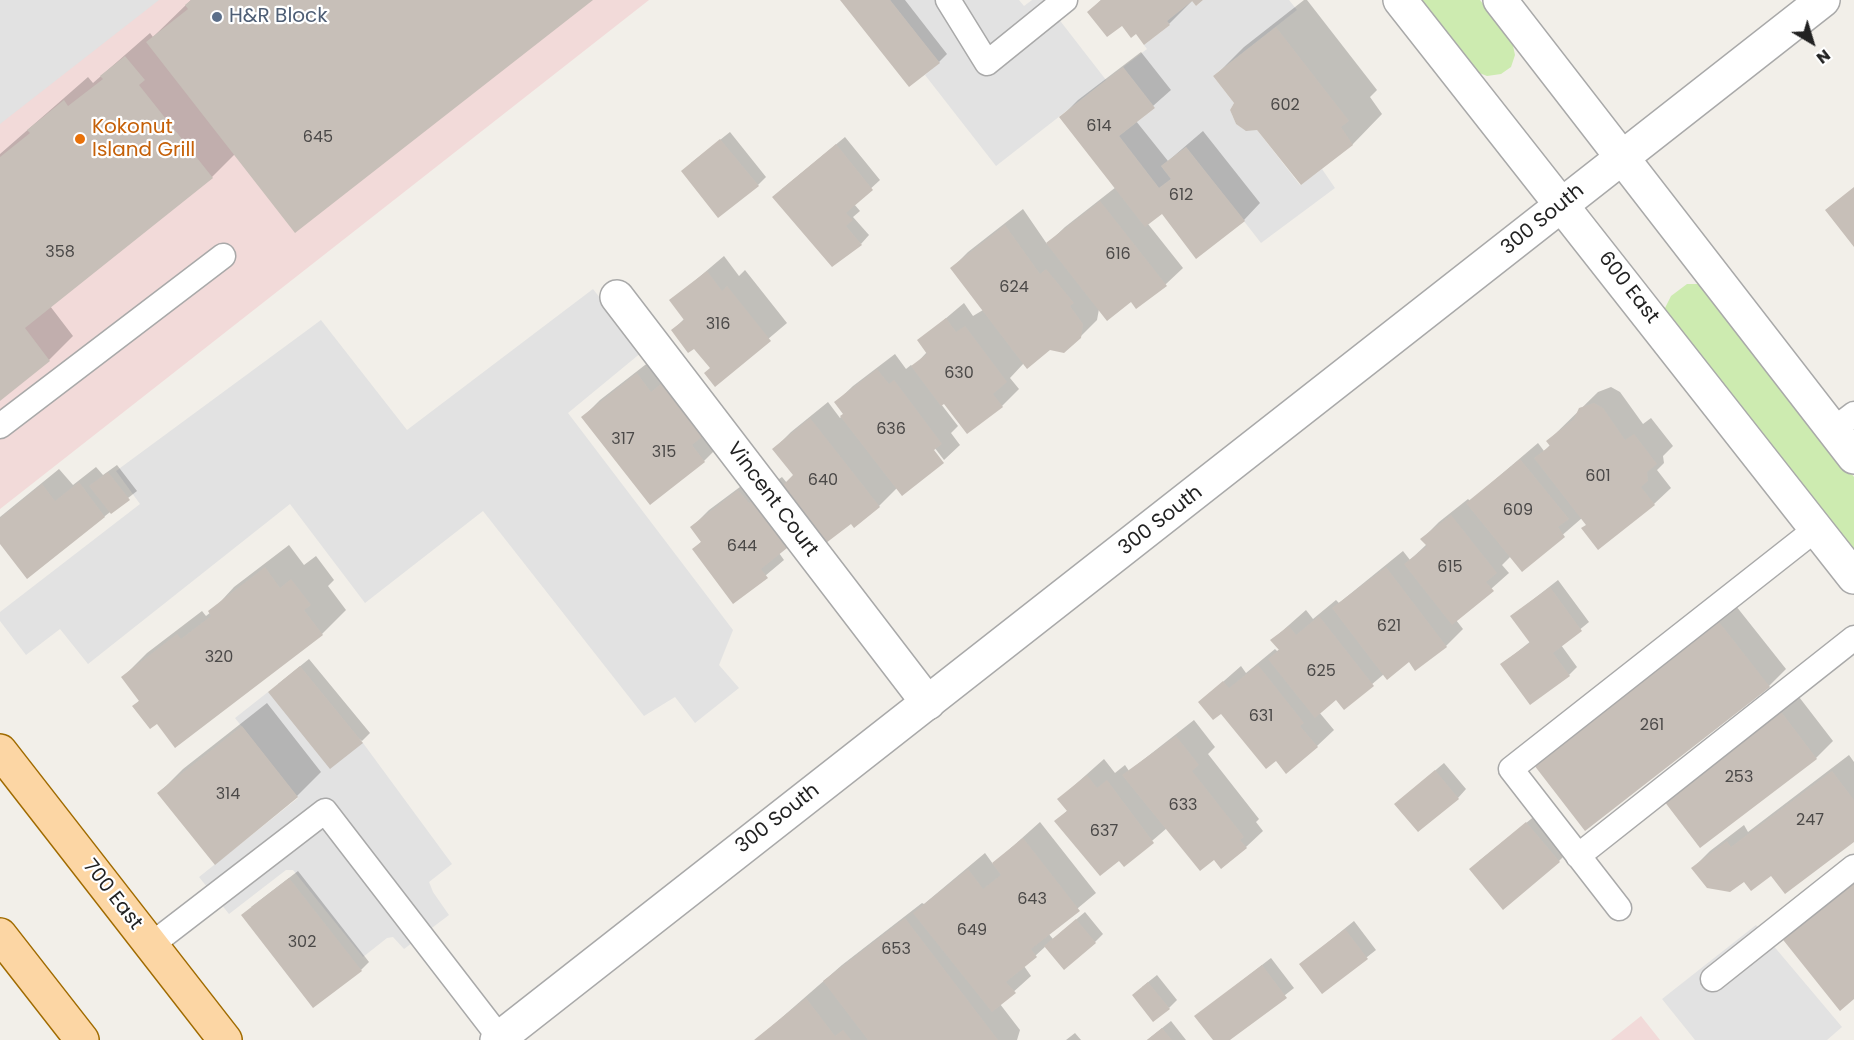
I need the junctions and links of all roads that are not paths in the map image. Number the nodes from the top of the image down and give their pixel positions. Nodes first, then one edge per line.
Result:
1 (948, 0) edge
2 (1065, 0) edge
3 (1400, 0) edge
4 (1500, 0) edge
5 (1824, 0) edge
6 (1620, 158) junction
7 (1562, 205) junction
8 (223, 256) dead end
9 (617, 297) dead end
10 (1844, 422) edge
11 (0, 426) edge
12 (1854, 457) edge
13 (1816, 529) junction
14 (1854, 577) edge
15 (1854, 638) edge
16 (928, 703) junction
17 (0, 751) edge
18 (1578, 856) junction
19 (1854, 867) edge
20 (1619, 908) dead end
21 (0, 934) edge
22 (151, 945) junction
23 (1713, 979) dead end
24 (499, 1039) edge
25 (82, 1040) edge
26 (225, 1040) edge

1 - 2 lane
3 - 7 street, 600 East
4 - 6 street
5 - 6 street, 300 South
6 - 7 street, 300 South
6 - 10 street
7 - 13 street, 600 East
7 - 16 street, 300 South
8 - 11 lane
9 - 16 street, Vincent Court
10 - 12 street
13 - 14 street, 600 East
13 - 18 lane
15 - 18 lane
16 - 24 street, 300 South
17 - 22 main road, 700 East
18 - 20 lane
19 - 23 lane
21 - 25 main road
22 - 24 lane
22 - 26 main road, 700 East

